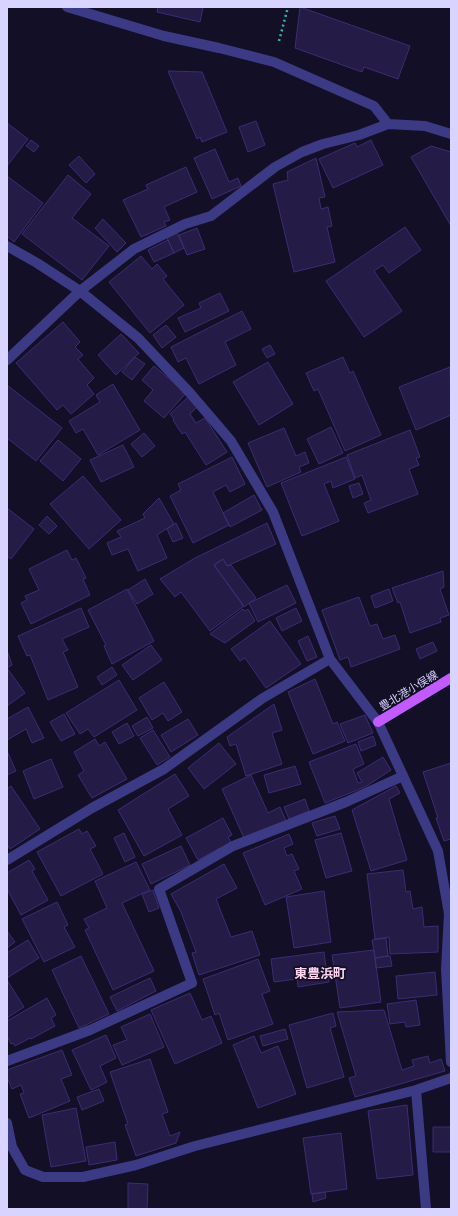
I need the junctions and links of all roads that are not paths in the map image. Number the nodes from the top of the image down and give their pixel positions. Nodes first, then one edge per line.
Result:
1 (67, 7) edge
2 (388, 124) junction
3 (451, 134) edge
4 (7, 246) edge
5 (80, 291) junction
6 (7, 360) edge
7 (330, 659) junction
8 (451, 678) edge
9 (378, 722) junction
10 (403, 776) junction
11 (7, 860) edge
12 (450, 914) edge
13 (7, 1061) edge
14 (451, 1062) edge
15 (451, 1078) edge
16 (416, 1090) junction
17 (7, 1123) edge
18 (10, 1150) edge
19 (426, 1209) edge

1 - 2 street
2 - 3 street
2 - 5 street
4 - 5 street
5 - 6 street
5 - 7 street
7 - 9 street
7 - 11 street
8 - 9 main road, 豊北港小俣線
9 - 10 street
10 - 12 street
10 - 13 street
12 - 14 street
15 - 16 street
16 - 18 street
16 - 19 street
17 - 18 street

